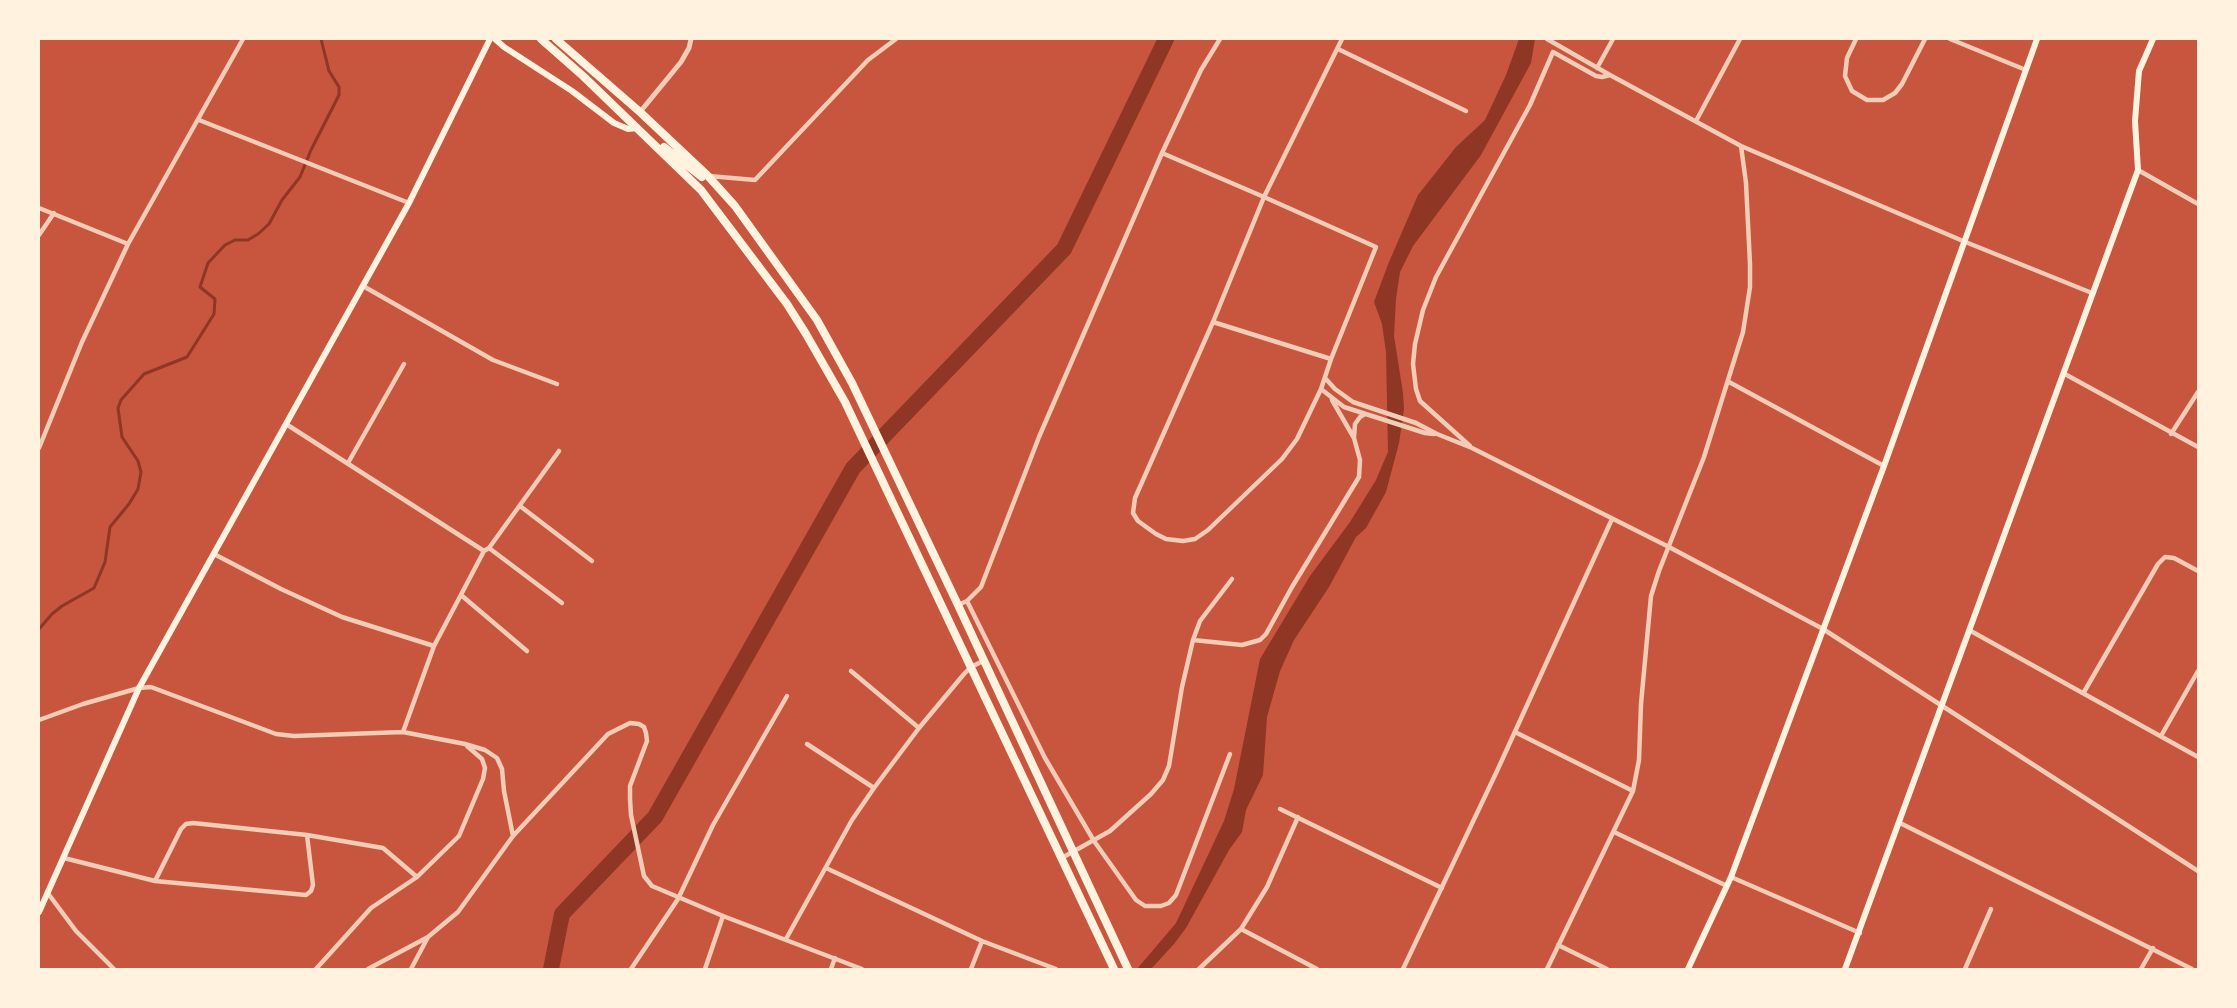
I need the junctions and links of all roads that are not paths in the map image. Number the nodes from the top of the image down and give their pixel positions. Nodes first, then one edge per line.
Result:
1 (243, 39) edge
2 (490, 39) edge
3 (495, 39) edge
4 (541, 39) edge
5 (556, 39) edge
6 (691, 39) edge
7 (896, 39) edge
8 (1220, 39) edge
9 (1342, 39) edge
10 (1548, 39) edge
11 (1613, 39) edge
12 (1740, 39) edge
13 (1856, 39) edge
14 (1925, 39) edge
15 (1950, 39) edge
16 (2037, 39) edge
17 (2153, 39) edge
18 (1338, 49) junction
19 (1597, 68) junction
20 (2026, 70) junction
21 (1610, 75) junction
22 (599, 92) junction
23 (1466, 111) dead end
24 (640, 112) junction
25 (199, 120) junction
26 (1696, 121) junction
27 (638, 128) junction
28 (646, 136) junction
29 (654, 144) junction
30 (1741, 146) junction
31 (1162, 153) junction
32 (2138, 170) junction
33 (708, 176) junction
34 (1264, 197) junction
35 (729, 199) junction
36 (409, 203) junction
37 (2198, 204) edge
38 (39, 208) edge
39 (54, 213) junction
40 (39, 235) edge
41 (1963, 241) junction
42 (128, 244) junction
43 (363, 286) junction
44 (2092, 293) junction
45 (1213, 322) junction
46 (1331, 359) junction
47 (404, 364) dead end
48 (2063, 373) junction
49 (1325, 378) junction
50 (1729, 382) junction
51 (557, 384) dead end
52 (1321, 389) junction
53 (2198, 392) edge
54 (1332, 400) junction
55 (1365, 414) junction
56 (286, 424) junction
57 (1437, 434) junction
58 (2171, 434) junction
59 (1354, 438) junction
60 (2198, 447) edge
61 (39, 448) edge
62 (1472, 448) junction
63 (559, 451) dead end
64 (348, 463) junction
65 (1884, 466) junction
66 (519, 506) junction
67 (1612, 519) junction
68 (1669, 547) junction
69 (487, 549) junction
70 (214, 554) junction
71 (592, 561) dead end
72 (2198, 571) edge
73 (1232, 579) dead end
74 (461, 596) junction
75 (967, 601) junction
76 (562, 603) dead end
77 (958, 605) junction
78 (944, 610) junction
79 (1823, 629) junction
80 (1969, 630) junction
81 (1193, 640) junction
82 (434, 646) junction
83 (527, 651) dead end
84 (983, 661) junction
85 (971, 667) junction
86 (2198, 671) edge
87 (851, 672) dead end
88 (139, 688) junction
89 (2084, 692) junction
90 (787, 696) dead end
91 (1942, 705) junction
92 (39, 720) edge
93 (919, 728) junction
94 (403, 732) junction
95 (1515, 732) junction
96 (2161, 736) junction
97 (465, 744) junction
98 (807, 744) dead end
99 (1230, 754) dead end
100 (2198, 757) edge
101 (874, 788) junction
102 (1633, 791) junction
103 (1280, 809) dead end
104 (1298, 817) junction
105 (1899, 823) junction
106 (1614, 832) junction
107 (307, 835) junction
108 (513, 836) junction
109 (1094, 841) junction
110 (1072, 853) junction
111 (64, 858) junction
112 (1060, 859) junction
113 (826, 868) junction
114 (2198, 872) edge
115 (417, 877) junction
116 (1731, 877) junction
117 (155, 881) junction
118 (1727, 886) junction
119 (1442, 888) junction
120 (47, 892) junction
121 (678, 899) junction
122 (1991, 909) dead end
123 (39, 912) edge
124 (723, 916) junction
125 (1241, 929) junction
126 (1860, 933) junction
127 (428, 937) junction
128 (786, 939) junction
129 (982, 941) junction
130 (1558, 945) junction
131 (2152, 948) junction
132 (835, 958) junction
133 (114, 969) edge
134 (316, 969) edge
135 (368, 969) edge
136 (411, 969) edge
137 (631, 969) edge
138 (705, 969) edge
139 (831, 969) edge
140 (862, 969) edge
141 (972, 969) edge
142 (1056, 969) edge
143 (1114, 969) edge
144 (1128, 969) edge
145 (1199, 969) edge
146 (1317, 969) edge
147 (1403, 969) edge
148 (1546, 969) edge
149 (1607, 969) edge
150 (1688, 969) edge
151 (1845, 969) edge
152 (1965, 969) edge
153 (2141, 969) edge
154 (2192, 969) edge

1 - 25 street
2 - 36 main road
3 - 27 main road
4 - 22 highway
5 - 24 highway
6 - 24 street
7 - 33 street
8 - 31 street
9 - 18 street
10 - 19 street
11 - 19 street
12 - 26 street
13 - 14 street
15 - 20 street
16 - 20 main road
17 - 32 main road
18 - 23 street
18 - 34 street
19 - 21 street
20 - 41 main road
21 - 26 street
21 - 62 street
22 - 24 highway
22 - 27 highway
24 - 28 highway
24 - 33 highway
25 - 36 street
25 - 42 street
26 - 30 street
27 - 28 highway
28 - 29 highway
29 - 35 highway
29 - 78 highway
30 - 41 street
30 - 50 street
31 - 34 street
31 - 75 street
32 - 37 street
32 - 44 main road
33 - 35 highway
34 - 45 street
34 - 46 street
35 - 77 highway
36 - 43 main road
38 - 39 street
39 - 40 street
39 - 42 street
41 - 44 street
41 - 65 main road
42 - 61 street
43 - 51 street
43 - 56 main road
44 - 48 main road
45 - 46 street
45 - 52 street
46 - 49 street
47 - 64 street
48 - 58 street
48 - 80 main road
49 - 52 street
49 - 57 street
50 - 65 street
50 - 68 street
52 - 54 street
53 - 58 street
54 - 55 street
54 - 59 street
55 - 57 street
55 - 59 street
56 - 64 street
56 - 70 main road
57 - 62 street
58 - 60 street
59 - 81 street
62 - 67 street
63 - 66 street
64 - 69 street
65 - 79 main road
66 - 69 street
66 - 71 street
67 - 68 street
67 - 95 street
68 - 79 street
68 - 102 street
69 - 74 street
69 - 76 street
70 - 82 street
70 - 88 main road
72 - 89 street
73 - 81 street
74 - 82 street
74 - 83 street
75 - 77 street
75 - 109 street
77 - 78 highway
77 - 84 highway
78 - 85 highway
79 - 91 street
79 - 116 main road
80 - 89 street
80 - 91 main road
81 - 109 street
82 - 94 street
84 - 85 street
84 - 110 highway
85 - 93 street
85 - 112 highway
86 - 96 street
87 - 93 street
88 - 92 street
88 - 94 street
88 - 111 main road
89 - 96 street
90 - 121 street
91 - 105 main road
91 - 114 street
93 - 101 street
94 - 97 street
95 - 102 street
95 - 119 street
96 - 100 street
97 - 108 street
97 - 115 street
98 - 101 street
99 - 109 street
101 - 113 street
102 - 106 street
103 - 104 street
104 - 119 street
104 - 125 street
105 - 126 main road
105 - 131 street
106 - 118 street
106 - 130 street
107 - 115 street
107 - 117 street
107 - 117 street
108 - 121 street
108 - 127 street
109 - 110 street
110 - 112 street
110 - 144 highway
111 - 117 street
111 - 120 main road
112 - 143 highway
113 - 128 street
113 - 129 street
115 - 134 street
116 - 118 main road
116 - 126 street
118 - 150 main road
119 - 147 street
120 - 123 main road
120 - 133 street
121 - 124 street
121 - 137 street
122 - 152 street
124 - 128 street
124 - 138 street
125 - 145 street
125 - 146 street
126 - 151 main road
127 - 135 street
127 - 136 street
128 - 132 street
129 - 141 street
129 - 142 street
130 - 148 street
130 - 149 street
131 - 153 street
131 - 154 street
132 - 139 street
132 - 140 street

